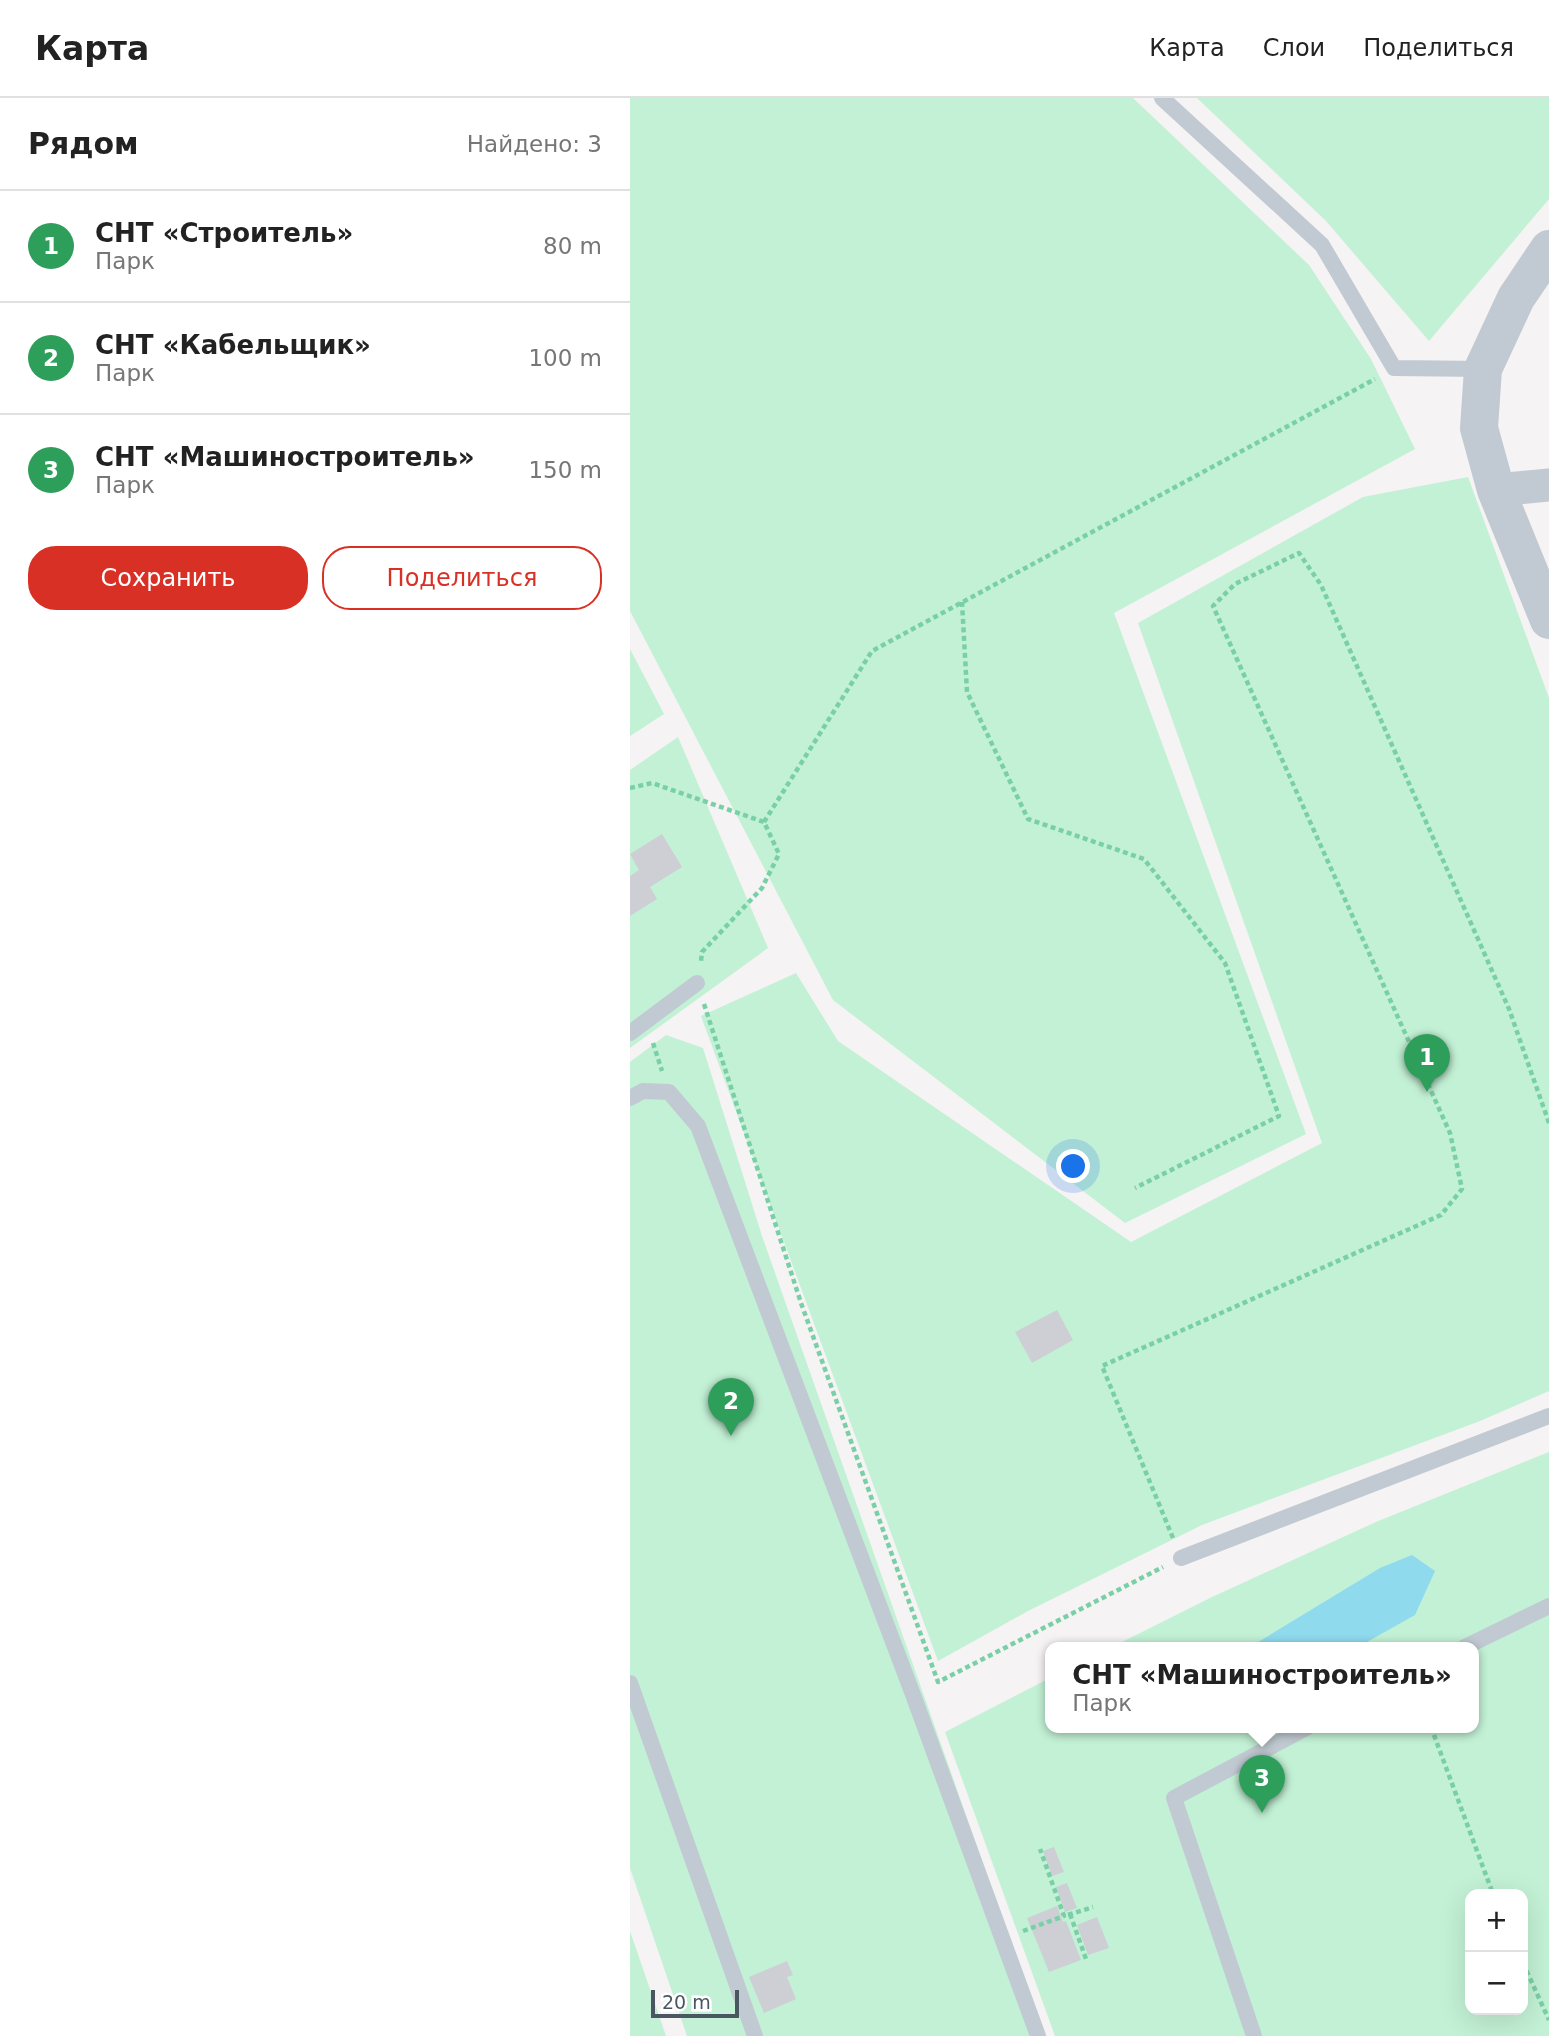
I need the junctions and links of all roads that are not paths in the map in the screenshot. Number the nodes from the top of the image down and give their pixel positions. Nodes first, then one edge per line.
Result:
1 (1162, 98) edge
2 (1549, 249) edge
3 (1483, 369) junction
4 (1549, 485) edge
5 (1496, 490) junction
6 (1549, 620) edge
7 (697, 984) road end
8 (630, 1033) edge
9 (630, 1098) edge
10 (1549, 1416) edge
11 (1181, 1558) road end
12 (1549, 1606) edge
13 (1475, 1642) edge
14 (630, 1683) edge
15 (1297, 1733) edge
16 (755, 2036) edge
17 (1038, 2036) edge
18 (1254, 2036) edge

1 - 3 lane
2 - 3 street
3 - 5 street
4 - 5 street
5 - 6 street
7 - 8 lane
9 - 17 lane
10 - 11 lane
12 - 13 lane
14 - 16 lane
15 - 18 lane

